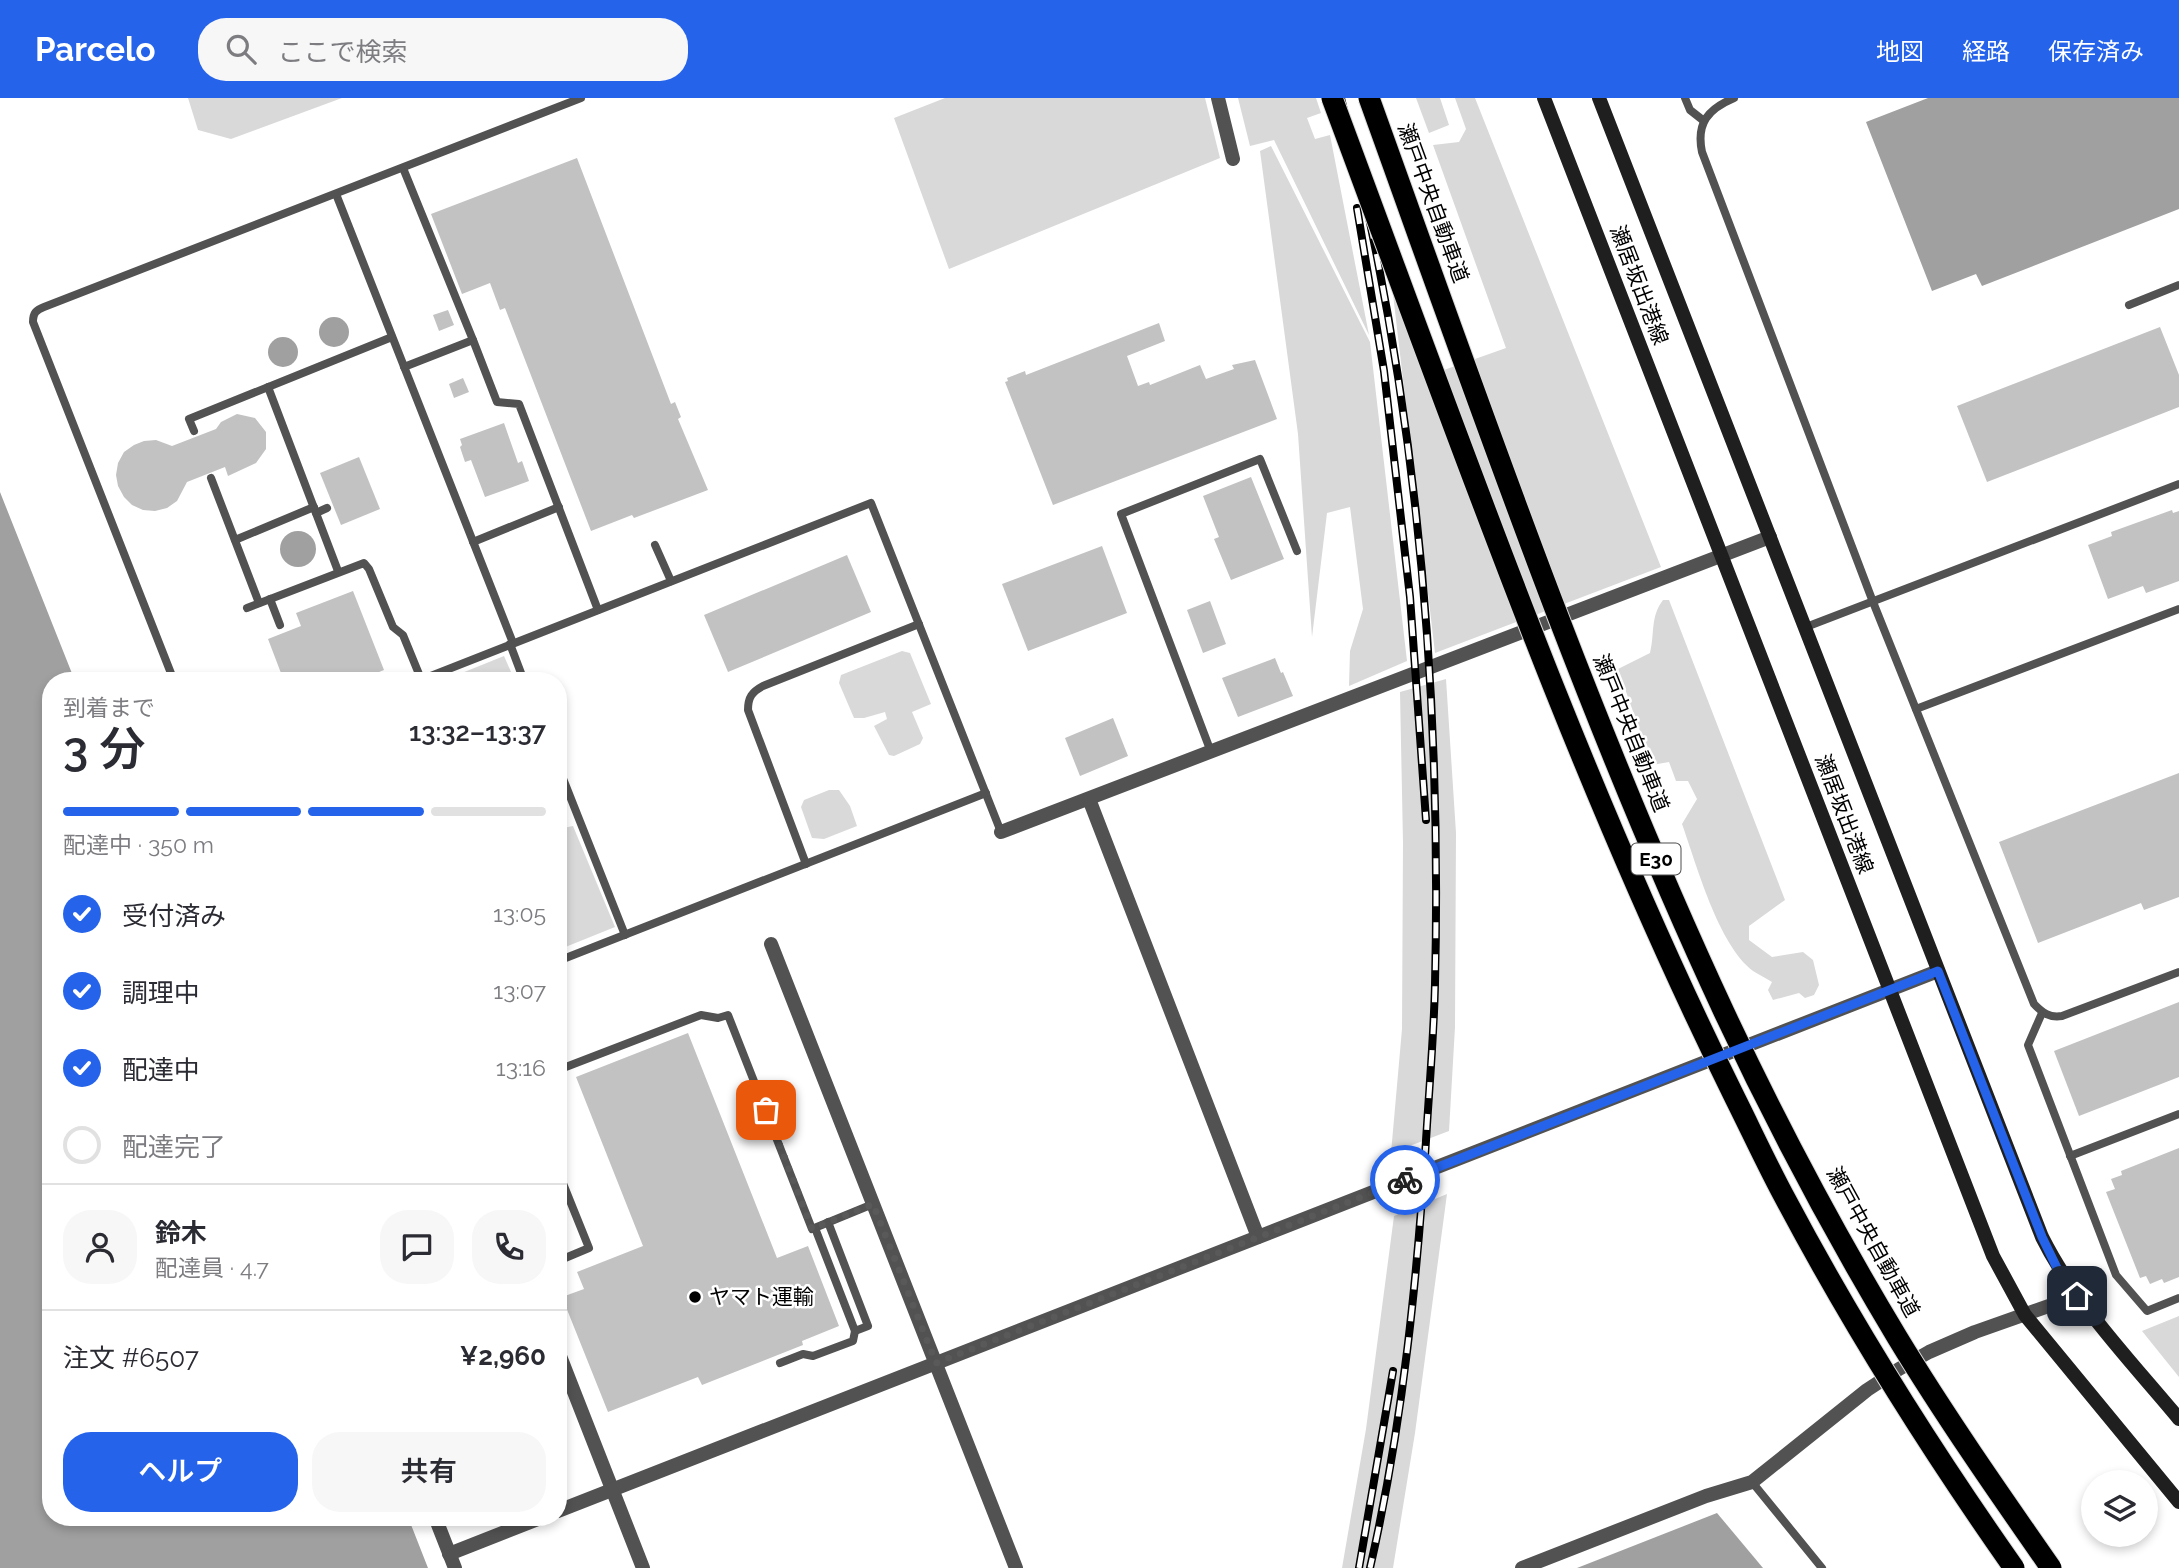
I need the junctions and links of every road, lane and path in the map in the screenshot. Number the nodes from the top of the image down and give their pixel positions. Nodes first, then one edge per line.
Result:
1 (580, 98) edge
2 (1218, 98) edge
3 (1332, 98) edge
4 (1369, 98) edge
5 (1544, 98) edge
6 (1599, 98) edge
7 (1685, 98) edge
8 (1734, 98) edge
9 (1704, 121) junction
10 (1233, 159) dead end
11 (403, 168) junction
12 (336, 194) junction
13 (2179, 285) edge
14 (2129, 305) dead end
15 (392, 337) junction
16 (473, 340) junction
17 (404, 367) junction
18 (268, 387) junction
19 (194, 431) dead end
20 (211, 478) dead end
21 (2179, 484) edge
22 (559, 507) junction
23 (327, 508) dead end
24 (315, 510) junction
25 (1770, 537) junction
26 (234, 540) junction
27 (473, 542) junction
28 (655, 545) dead end
29 (1297, 551) dead end
30 (1722, 556) junction
31 (338, 571) junction
32 (671, 581) junction
33 (270, 598) junction
34 (1873, 602) junction
35 (259, 603) junction
36 (247, 608) dead end
37 (2179, 609) edge
38 (598, 610) junction
39 (919, 624) junction
40 (280, 625) dead end
41 (1806, 627) junction
42 (512, 644) junction
43 (170, 672) edge
44 (417, 672) edge
45 (440, 672) edge
46 (521, 672) edge
47 (1916, 709) junction
48 (1211, 751) junction
49 (567, 789) edge
50 (986, 793) junction
51 (1089, 799) junction
52 (1002, 832) joint
53 (806, 864) junction
54 (625, 935) junction
55 (771, 944) dead end
56 (567, 958) edge
57 (1938, 971) junction
58 (2179, 972) edge
59 (1889, 990) junction
60 (2042, 1013) junction
61 (567, 1067) edge
62 (2179, 1114) edge
63 (2070, 1156) junction
64 (567, 1193) edge
65 (873, 1204) junction
66 (828, 1222) junction
67 (815, 1227) junction
68 (1258, 1237) junction
69 (567, 1257) edge
70 (2077, 1296) junction
71 (2179, 1298) edge
72 (2025, 1315) junction
73 (855, 1331) junction
74 (780, 1363) dead end
75 (936, 1363) junction
76 (567, 1374) edge
77 (2179, 1419) edge
78 (1752, 1482) junction
79 (612, 1490) junction
80 (2179, 1502) edge
81 (567, 1508) edge
82 (438, 1526) edge
83 (524, 1526) edge
84 (452, 1561) edge
85 (642, 1568) edge
86 (1016, 1568) edge
87 (1522, 1568) edge
88 (1822, 1568) edge
89 (2014, 1568) edge
90 (2051, 1568) edge

1 - 11 lane
2 - 10 street
3 - 89 highway, E30, bridge
4 - 90 highway, 瀬戸中央自動車道 / E30, bridge
5 - 30 main road, 瀬居坂出港線
6 - 25 main road, 瀬居坂出港線
7 - 9 lane
8 - 9 lane
9 - 34 lane
11 - 12 lane
11 - 16 lane
12 - 15 lane
12 - 43 lane
13 - 14 lane
15 - 17 lane
15 - 18 lane
16 - 17 lane
16 - 22 lane
17 - 27 lane
18 - 19 lane
18 - 24 lane
20 - 26 lane
21 - 34 lane
22 - 27 lane
22 - 38 lane
23 - 24 lane
24 - 26 lane
24 - 31 lane
25 - 30 street
25 - 41 main road, 瀬居坂出港線
26 - 35 lane
27 - 42 lane
28 - 32 lane
29 - 48 lane
30 - 48 street
30 - 59 main road, 瀬居坂出港線
31 - 33 lane
31 - 44 lane
32 - 38 lane
32 - 39 lane
33 - 35 lane
33 - 40 lane
34 - 41 lane
34 - 47 lane
35 - 36 lane
37 - 47 lane
38 - 42 lane
39 - 50 lane
39 - 53 lane
41 - 57 main road, 瀬居坂出港線
42 - 45 lane
42 - 46 lane
47 - 60 lane
48 - 51 street
49 - 54 lane
50 - 52 lane
50 - 53 lane
51 - 52 street
51 - 68 street
53 - 54 lane
54 - 56 lane
55 - 65 street
57 - 59 street
57 - 70 main road, 瀬居坂出港線
58 - 60 lane
59 - 68 street
59 - 72 main road, 瀬居坂出港線
60 - 63 lane
61 - 67 lane
62 - 63 lane
63 - 71 lane
64 - 69 lane
65 - 66 lane
65 - 75 street
66 - 67 lane
66 - 73 lane
67 - 73 lane
68 - 75 street
70 - 72 street
70 - 77 main road, 瀬居坂出港線
72 - 78 street
72 - 80 main road, 瀬居坂出港線
73 - 74 lane
75 - 79 street
75 - 86 street
76 - 79 street
78 - 87 street
78 - 88 lane
79 - 81 street
79 - 85 street
82 - 84 street
83 - 84 street

